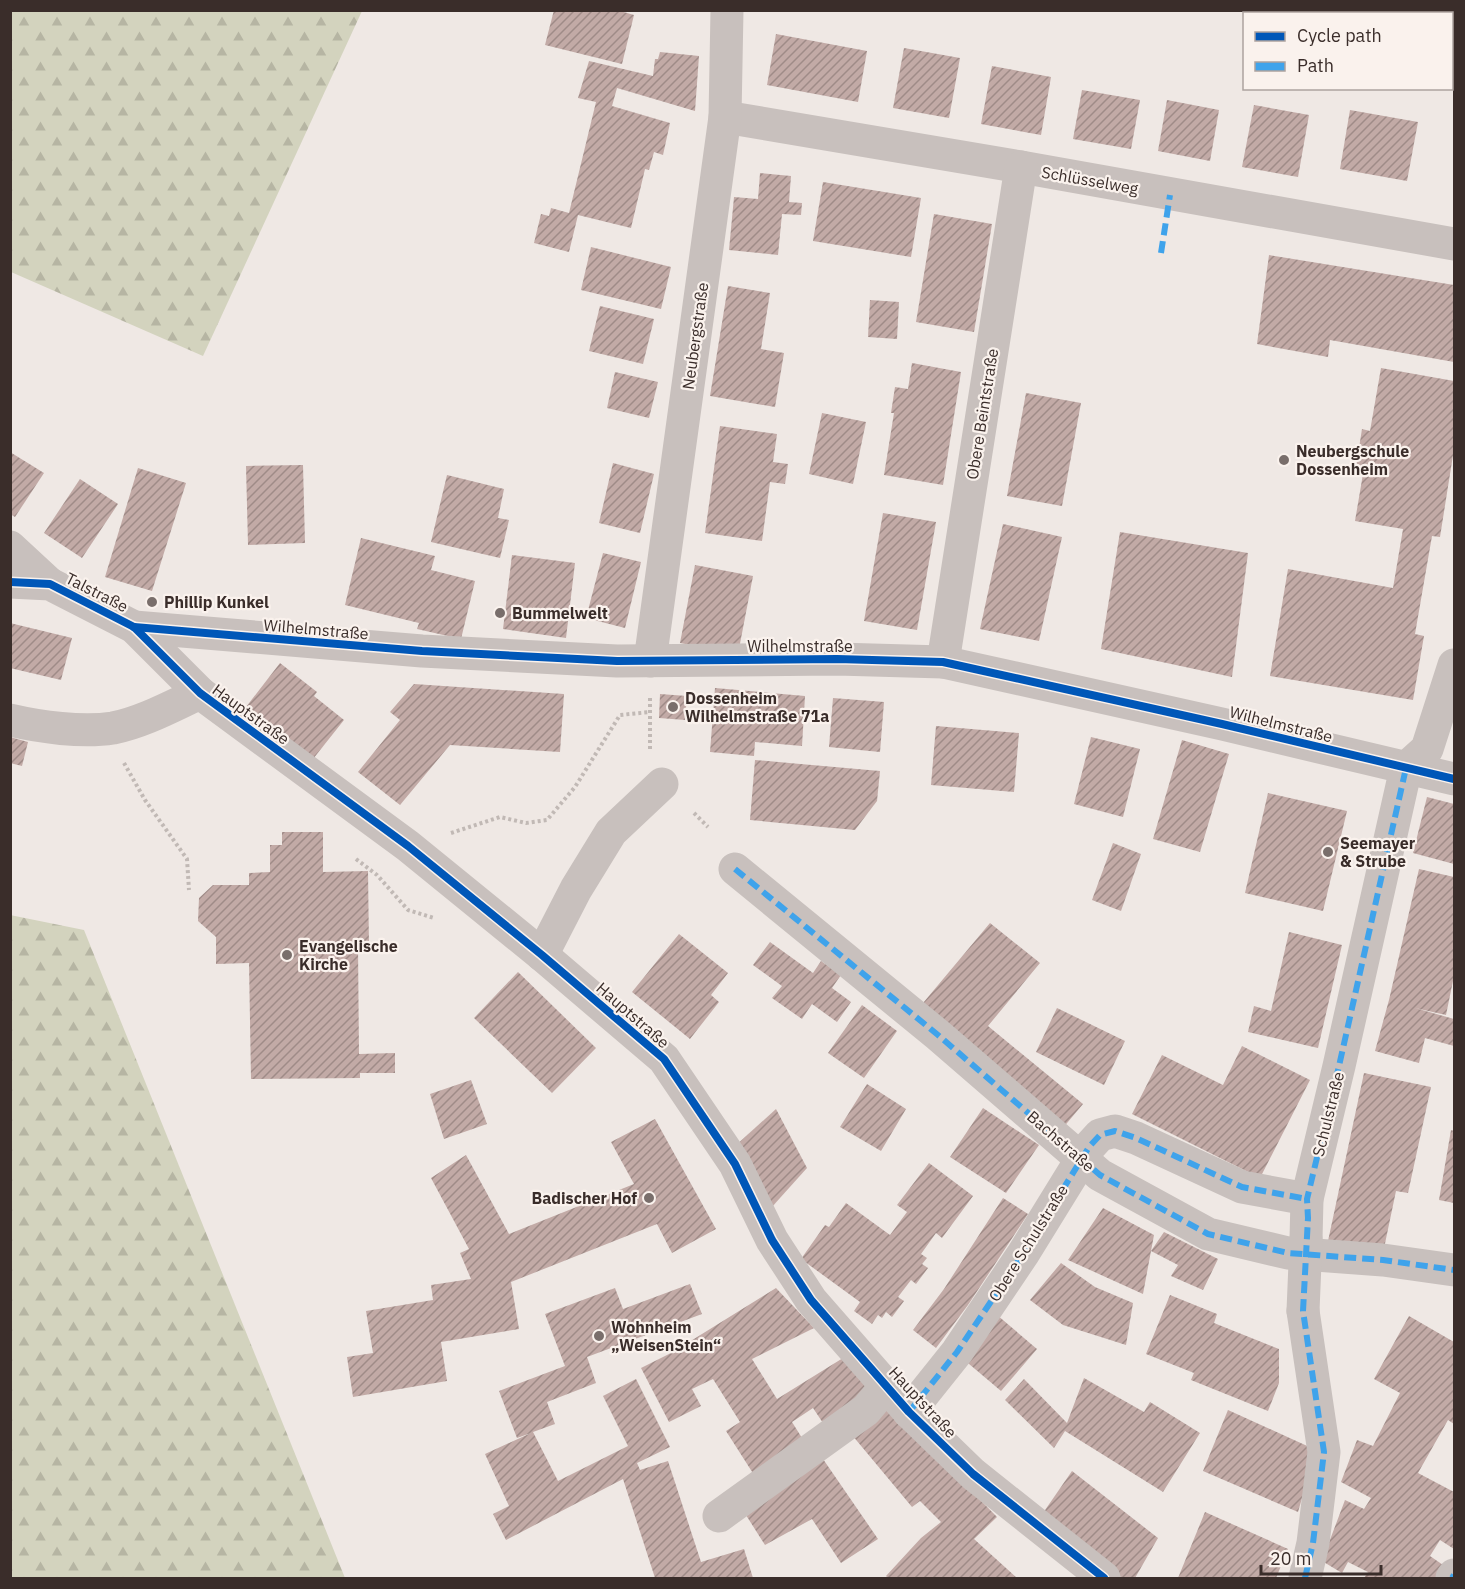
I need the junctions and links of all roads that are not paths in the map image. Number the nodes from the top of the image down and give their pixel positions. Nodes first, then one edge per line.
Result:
1 (728, 10) edge
2 (725, 117) junction
3 (1021, 167) junction
4 (1455, 244) edge
5 (10, 547) edge
6 (10, 582) edge
7 (50, 584) junction
8 (134, 627) junction
9 (650, 661) junction
10 (943, 662) junction
11 (1455, 665) edge
12 (200, 693) junction
13 (10, 720) edge
14 (1406, 768) junction
15 (1455, 779) edge
16 (662, 784) dead end
17 (735, 869) dead end
18 (542, 955) junction
19 (1081, 1159) junction
20 (1307, 1199) junction
21 (1455, 1270) edge
22 (887, 1384) junction
23 (909, 1412) junction
24 (719, 1516) dead end
25 (1104, 1578) edge
26 (1305, 1578) edge

1 - 2 street, Neubergstraße
2 - 3 street, Schlüsselweg
2 - 9 street, Neubergstraße
3 - 4 street, Schlüsselweg
3 - 10 street, Obere Beintstraße
5 - 7 street
6 - 7 street, Talstraße
7 - 8 street, Talstraße
8 - 9 street, Wilhelmstraße
8 - 12 street, Hauptstraße
9 - 10 street, Wilhelmstraße
10 - 14 street, Wilhelmstraße
11 - 14 street
12 - 13 street
12 - 18 street, Hauptstraße
14 - 15 street, Wilhelmstraße
14 - 20 street, Schulstraße
16 - 18 street
17 - 19 street, Bachstraße
18 - 22 street, Hauptstraße
19 - 20 street, Obere Schulstraße
19 - 21 street, Bachstraße
19 - 23 street, Obere Schulstraße
20 - 26 street, Schulstraße, bridge
22 - 23 street, Hauptstraße
22 - 24 street, Hauptstraße
23 - 25 street, Hauptstraße

